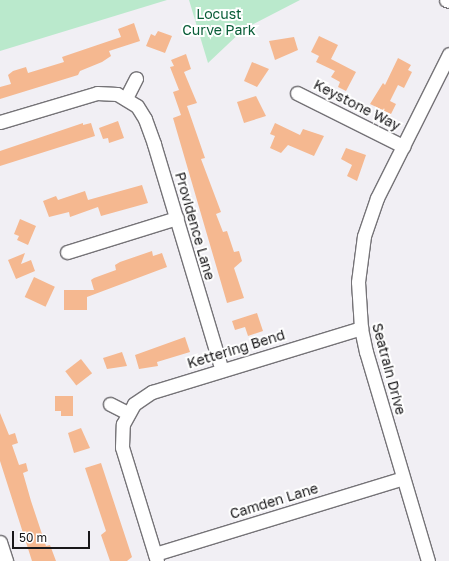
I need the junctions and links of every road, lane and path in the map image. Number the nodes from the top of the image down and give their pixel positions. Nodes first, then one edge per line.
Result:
1 (446, 0) edge
2 (449, 1) edge
3 (449, 54) edge
4 (136, 78) dead end
5 (298, 93) dead end
6 (126, 98) junction
7 (0, 122) edge
8 (403, 146) junction
9 (177, 218) junction
10 (67, 252) dead end
11 (361, 328) junction
12 (222, 370) junction
13 (110, 404) dead end
14 (128, 413) junction
15 (403, 478) junction
16 (0, 542) edge
17 (156, 558) edge
18 (6, 561) edge
19 (428, 561) edge

1 - 2 street
3 - 8 street, Seatrain Drive
4 - 6 street
5 - 8 street, Keystone Way
6 - 7 street, Providence Lane
6 - 9 street, Providence Lane
8 - 11 street, Seatrain Drive
9 - 10 street
9 - 12 street, Providence Lane
11 - 12 street, Kettering Bend
11 - 15 street, Seatrain Drive
12 - 14 street, Kettering Bend
13 - 14 street
14 - 17 street, Kettering Bend
15 - 17 street, Camden Lane
15 - 19 street, Seatrain Drive
16 - 18 street

